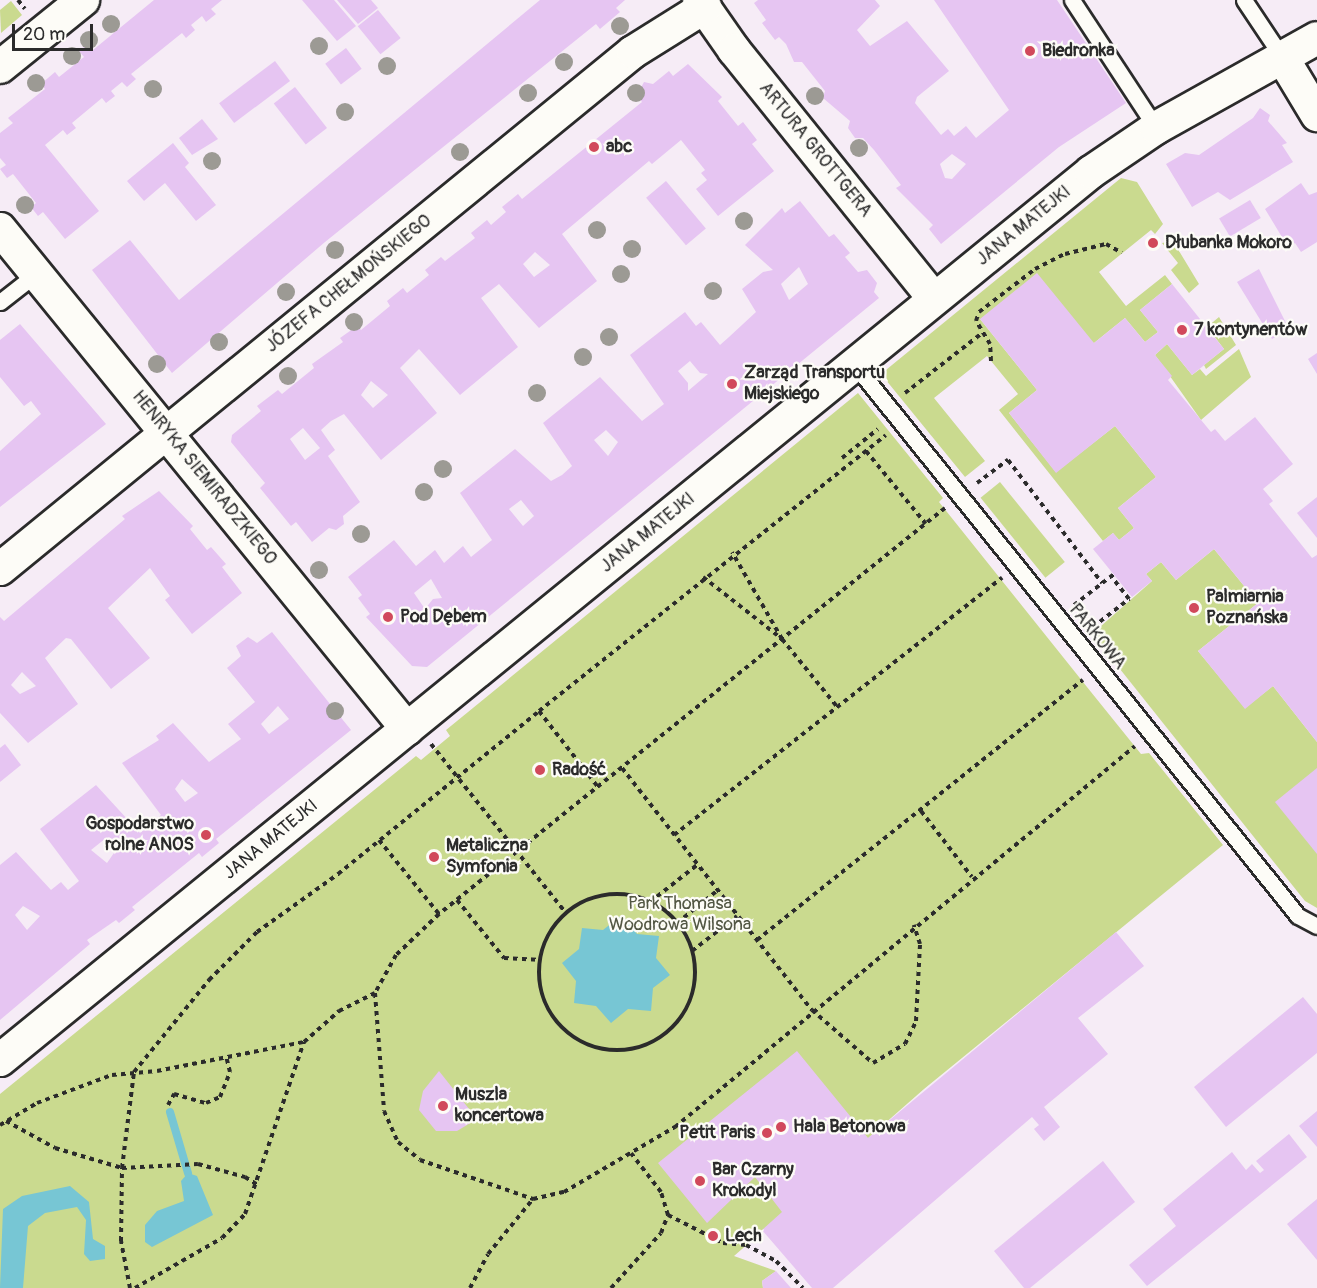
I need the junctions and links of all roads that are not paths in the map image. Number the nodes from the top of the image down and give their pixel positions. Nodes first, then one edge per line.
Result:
1 (82, 0) edge
2 (1072, 0) edge
3 (1244, 0) edge
4 (702, 3) edge
5 (1317, 38) edge
6 (1282, 57) junction
7 (0, 67) edge
8 (1317, 115) edge
9 (1156, 128) junction
10 (0, 228) edge
11 (37, 273) junction
12 (934, 299) junction
13 (0, 302) edge
14 (854, 364) junction
15 (168, 433) junction
16 (0, 569) edge
17 (417, 734) junction
18 (1317, 926) edge
19 (0, 1060) edge

1 - 7 street
2 - 9 lane
3 - 6 lane
4 - 12 street, ARTURA GROTTGERA
4 - 15 street, JÓZEFA CHEŁMOŃSKIEGO
5 - 6 street, JANA MATEJKI
6 - 8 street
6 - 9 street, JANA MATEJKI
9 - 12 street, JANA MATEJKI
10 - 11 street, HENRYKA SIEMIRADZKIEGO
11 - 13 lane
11 - 15 street, HENRYKA SIEMIRADZKIEGO
12 - 14 street, JANA MATEJKI
14 - 17 street, JANA MATEJKI
14 - 18 lane, PARKOWA
15 - 16 street, JÓZEFA CHEŁMOŃSKIEGO
15 - 17 street, HENRYKA SIEMIRADZKIEGO
17 - 19 street, JANA MATEJKI

